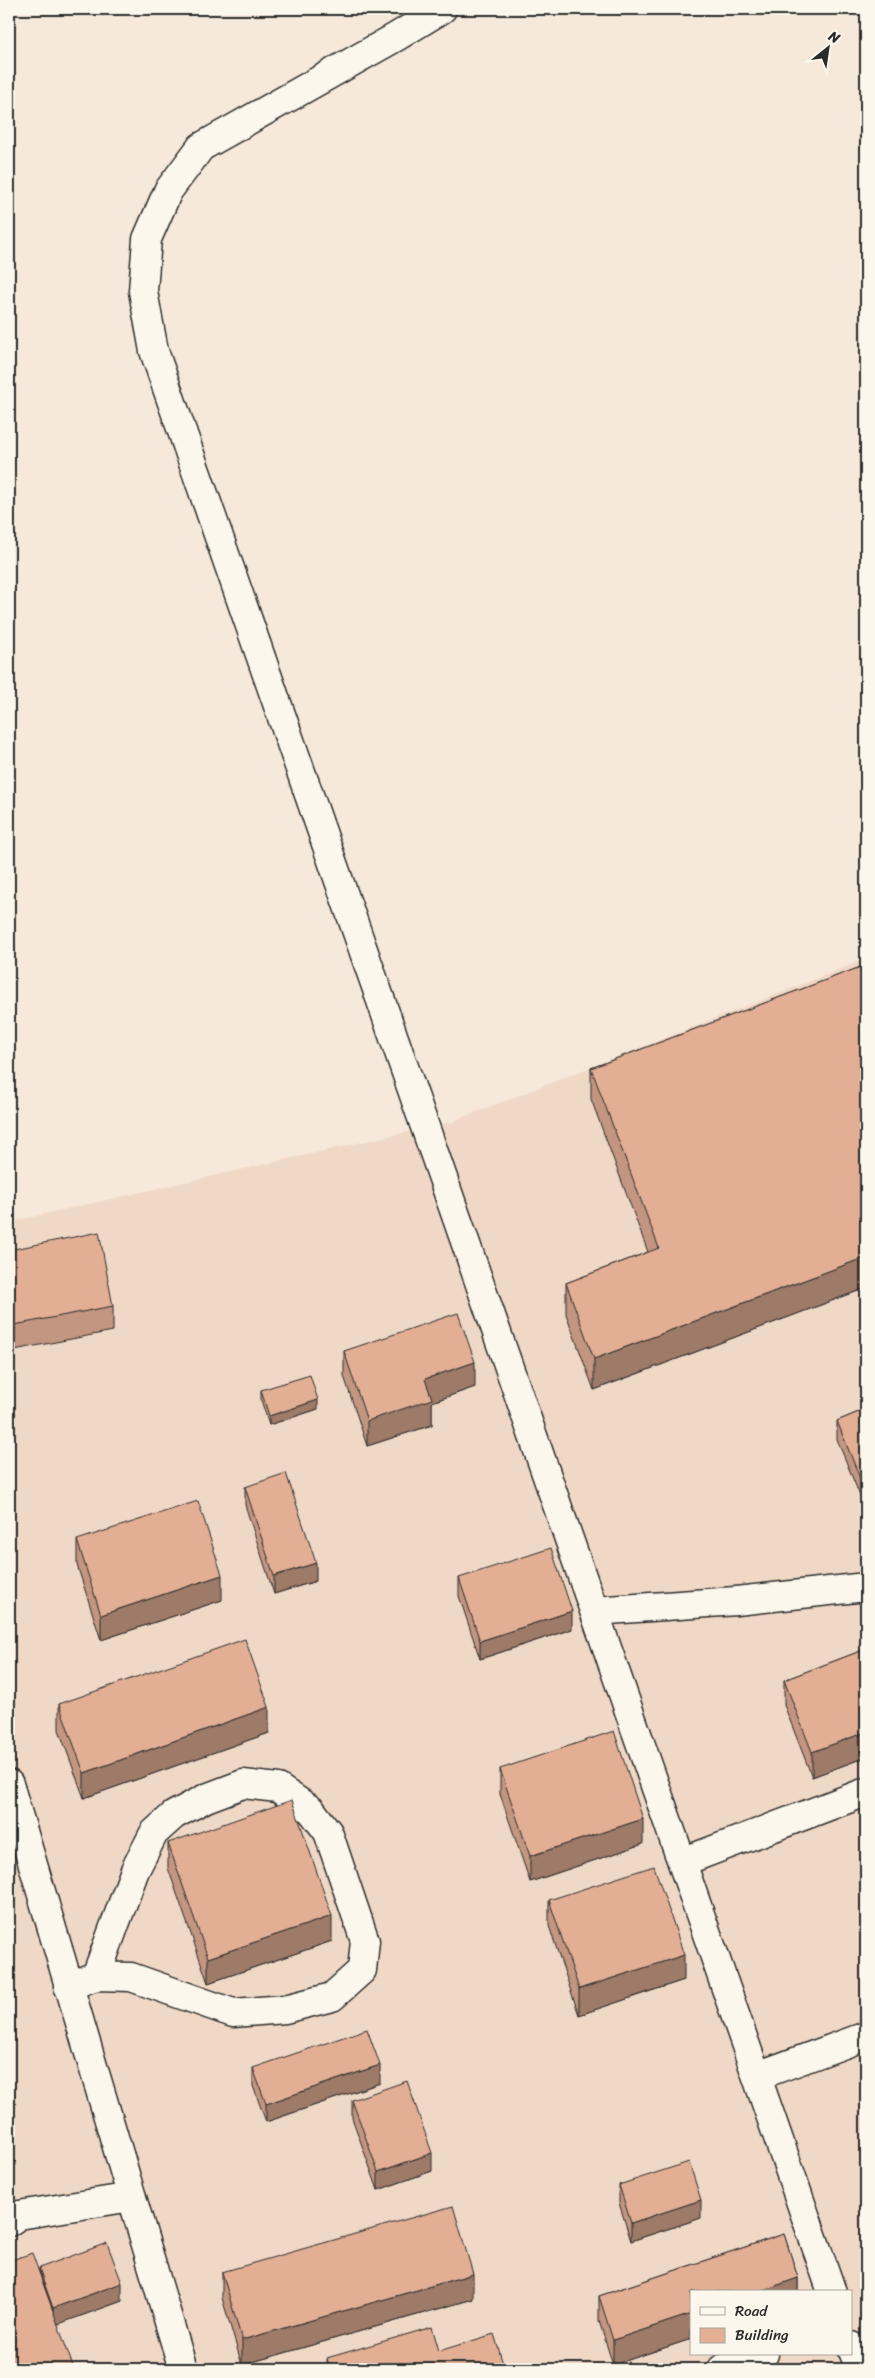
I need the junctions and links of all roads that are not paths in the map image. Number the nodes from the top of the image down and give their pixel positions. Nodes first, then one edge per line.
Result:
1 (442, 9) edge
2 (866, 1587) edge
3 (594, 1611) junction
4 (9, 1784) edge
5 (866, 1792) edge
6 (682, 1862) junction
7 (96, 1976) junction
8 (68, 1986) junction
9 (866, 2036) edge
10 (757, 2076) junction
11 (132, 2197) junction
12 (9, 2222) edge
13 (831, 2290) edge
14 (852, 2349) edge
15 (758, 2356) edge
16 (183, 2369) edge
17 (722, 2369) edge
18 (860, 2369) edge

1 - 3 lane
2 - 3 lane
3 - 6 lane
4 - 8 lane
5 - 6 lane
6 - 10 lane
7 - 7 lane
7 - 8 lane
8 - 11 lane
9 - 10 lane
10 - 13 lane
11 - 12 lane
11 - 16 lane
14 - 18 lane
15 - 17 lane

